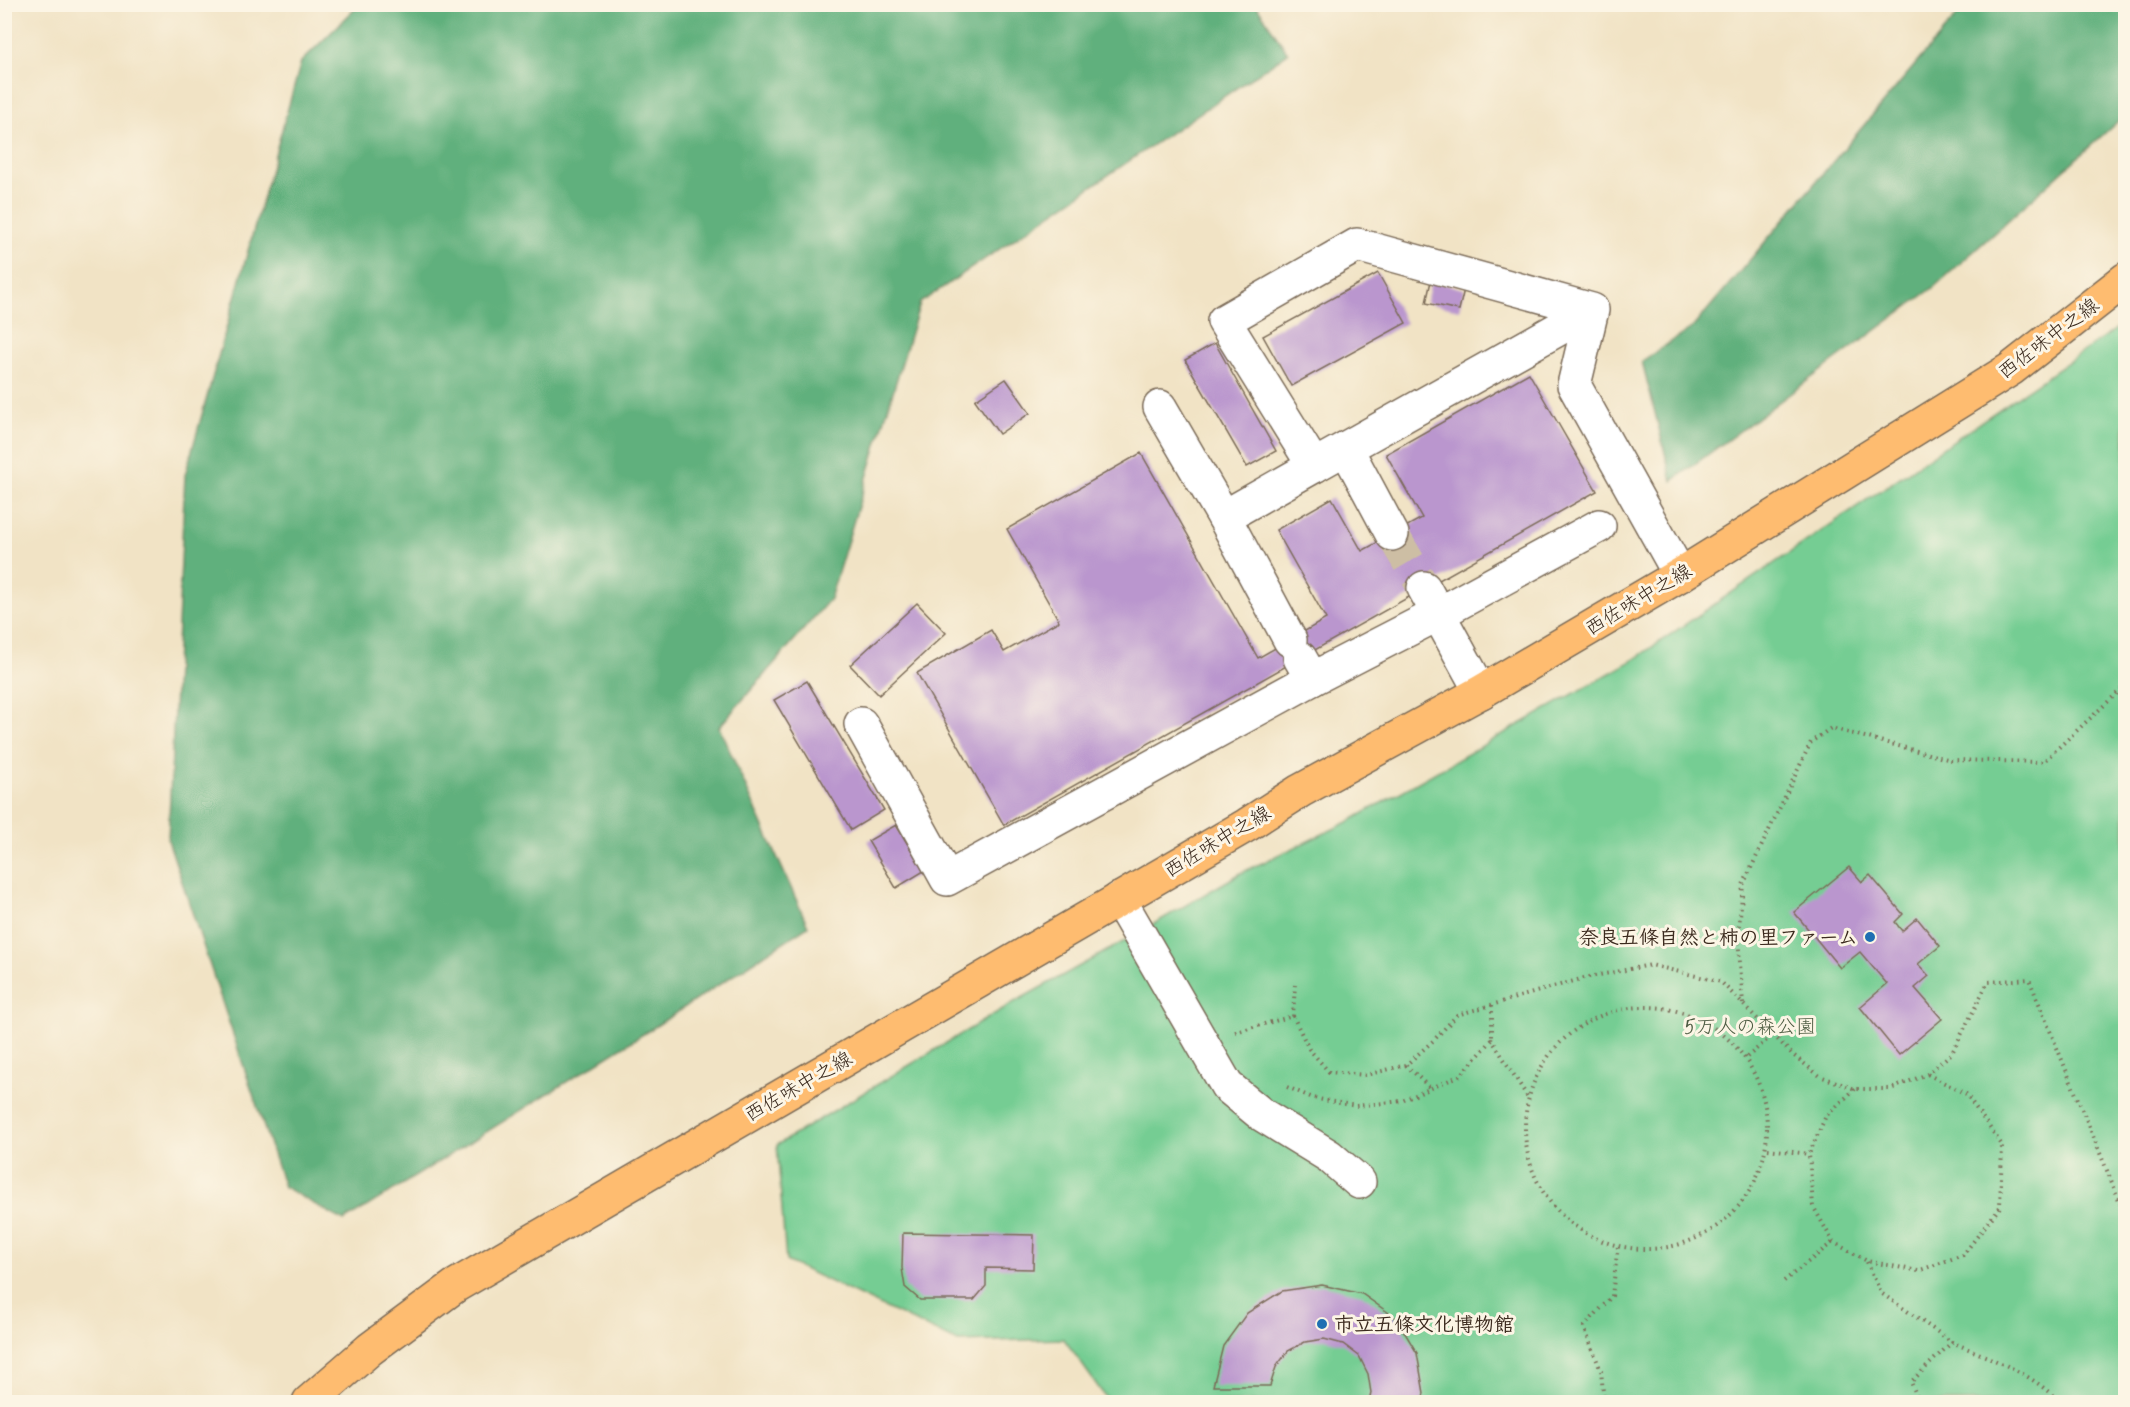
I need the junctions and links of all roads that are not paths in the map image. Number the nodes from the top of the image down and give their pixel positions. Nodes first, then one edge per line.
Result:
1 (2126, 279) edge
2 (1592, 310) junction
3 (1160, 407) dead end
4 (1346, 448) junction
5 (1314, 466) junction
6 (1224, 516) junction
7 (1599, 526) dead end
8 (1392, 534) tunnel mouth
9 (1680, 575) junction
10 (1431, 601) junction
11 (1301, 659) junction
12 (1481, 692) junction
13 (861, 724) dead end
14 (1119, 898) junction
15 (1359, 1182) dead end
16 (309, 1402) edge

1 - 9 main road, 西佐味中之線
2 - 4 lane
2 - 5 lane
2 - 9 lane
3 - 6 lane
4 - 5 lane
4 - 8 lane
5 - 6 lane
6 - 11 lane
7 - 10 lane
9 - 12 main road, 西佐味中之線
10 - 11 lane
10 - 12 lane
11 - 13 lane
12 - 14 main road, 西佐味中之線
14 - 15 lane
14 - 16 main road, 西佐味中之線

